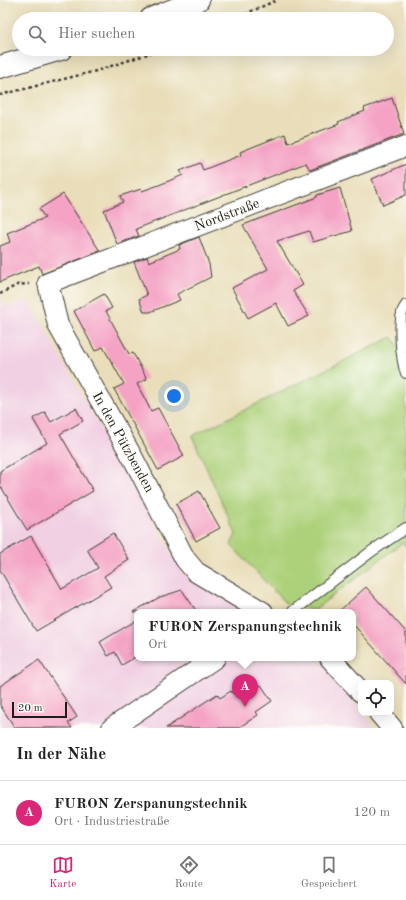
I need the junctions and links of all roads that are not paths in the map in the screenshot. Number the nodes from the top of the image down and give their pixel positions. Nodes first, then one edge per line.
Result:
1 (198, 0) edge
2 (168, 12) edge
3 (37, 56) edge
4 (0, 67) edge
5 (406, 146) edge
6 (48, 283) joint
7 (406, 305) edge
8 (406, 374) edge
9 (406, 528) edge
10 (257, 609) edge
11 (296, 609) edge
12 (211, 661) edge
13 (333, 661) edge
14 (358, 689) edge
15 (382, 716) edge
16 (112, 728) edge
17 (392, 728) edge

1 - 2 main road
3 - 4 main road
5 - 6 street, Nordstraße
6 - 10 street, In den Pützbenden
7 - 8 lane
9 - 11 lane
12 - 16 street
13 - 14 street
15 - 17 street

